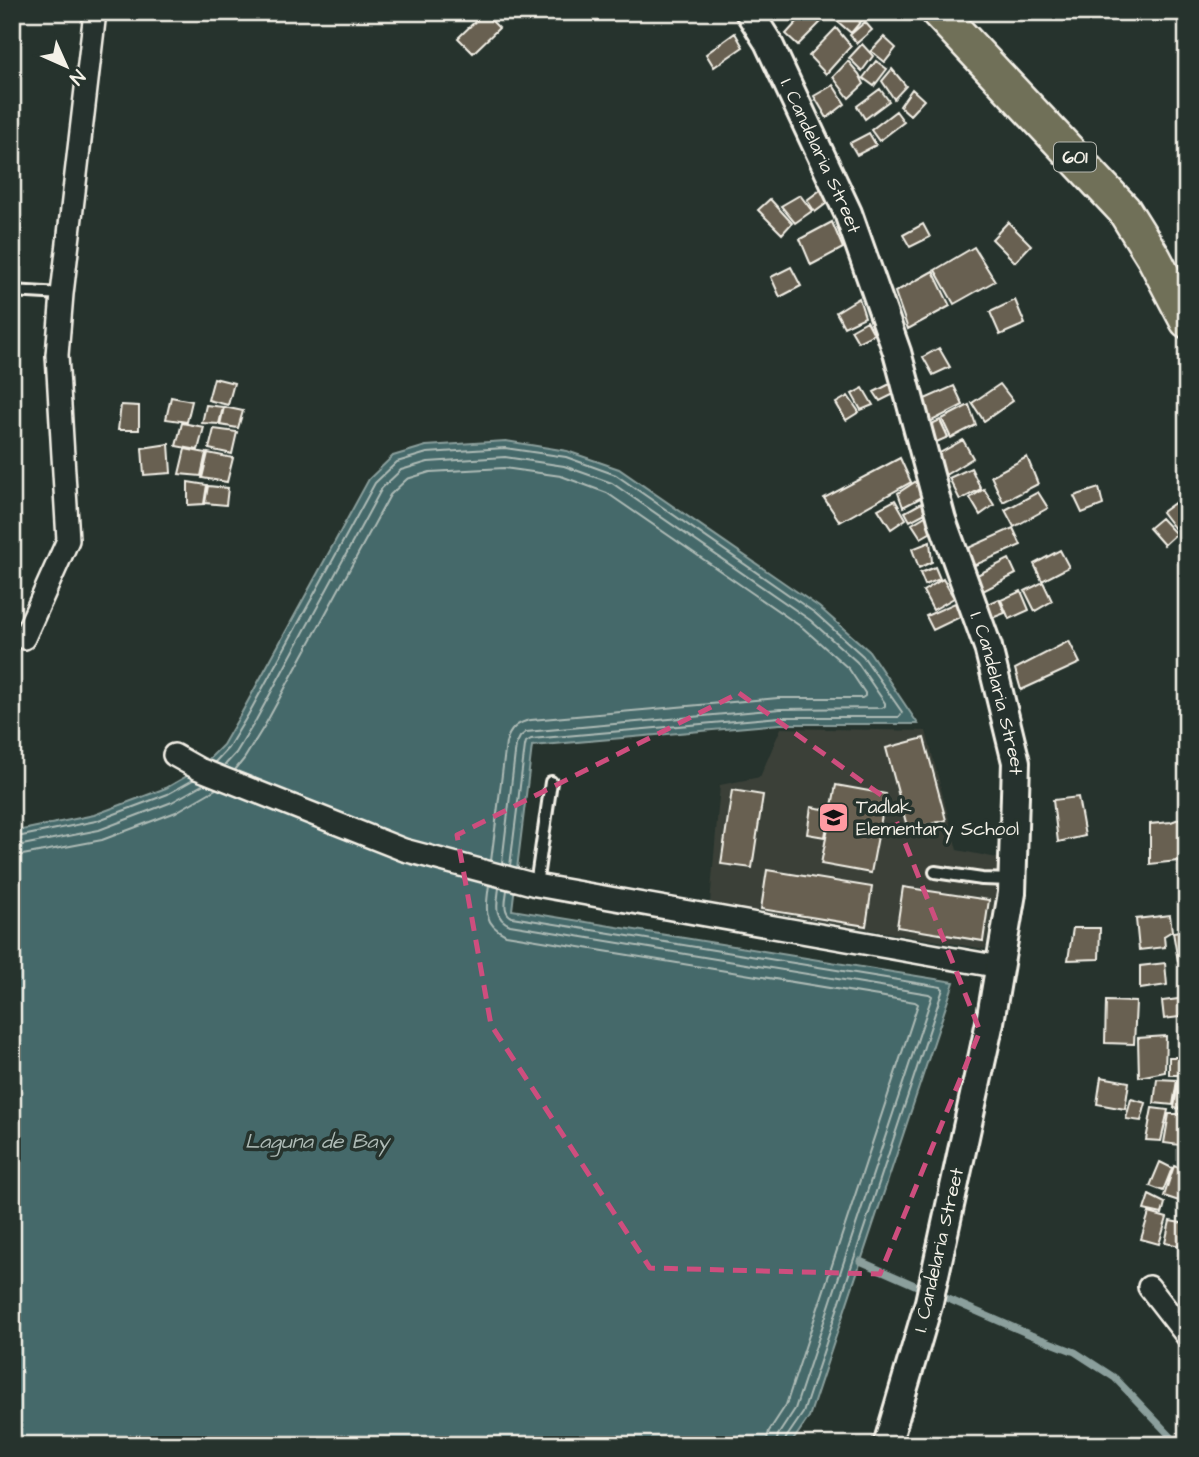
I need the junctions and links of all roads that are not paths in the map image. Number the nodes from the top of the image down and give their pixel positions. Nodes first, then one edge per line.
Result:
1 (95, 12) edge
2 (749, 12) edge
3 (938, 12) edge
4 (12, 291) edge
5 (62, 294) junction
6 (1187, 321) edge
7 (24, 638) dead end
8 (174, 755) dead end
9 (551, 782) dead end
10 (935, 872) dead end
11 (1012, 880) junction
12 (536, 885) junction
13 (1000, 967) junction
14 (1149, 1287) dead end
15 (1187, 1336) edge
16 (887, 1445) edge

1 - 5 street
2 - 11 street, I. Candelaria Street
3 - 6 main road, 601
4 - 5 lane
5 - 7 street
8 - 12 street
9 - 12 lane
10 - 11 lane
11 - 13 street, I. Candelaria Street
12 - 13 street
13 - 16 street, I. Candelaria Street
14 - 15 street

